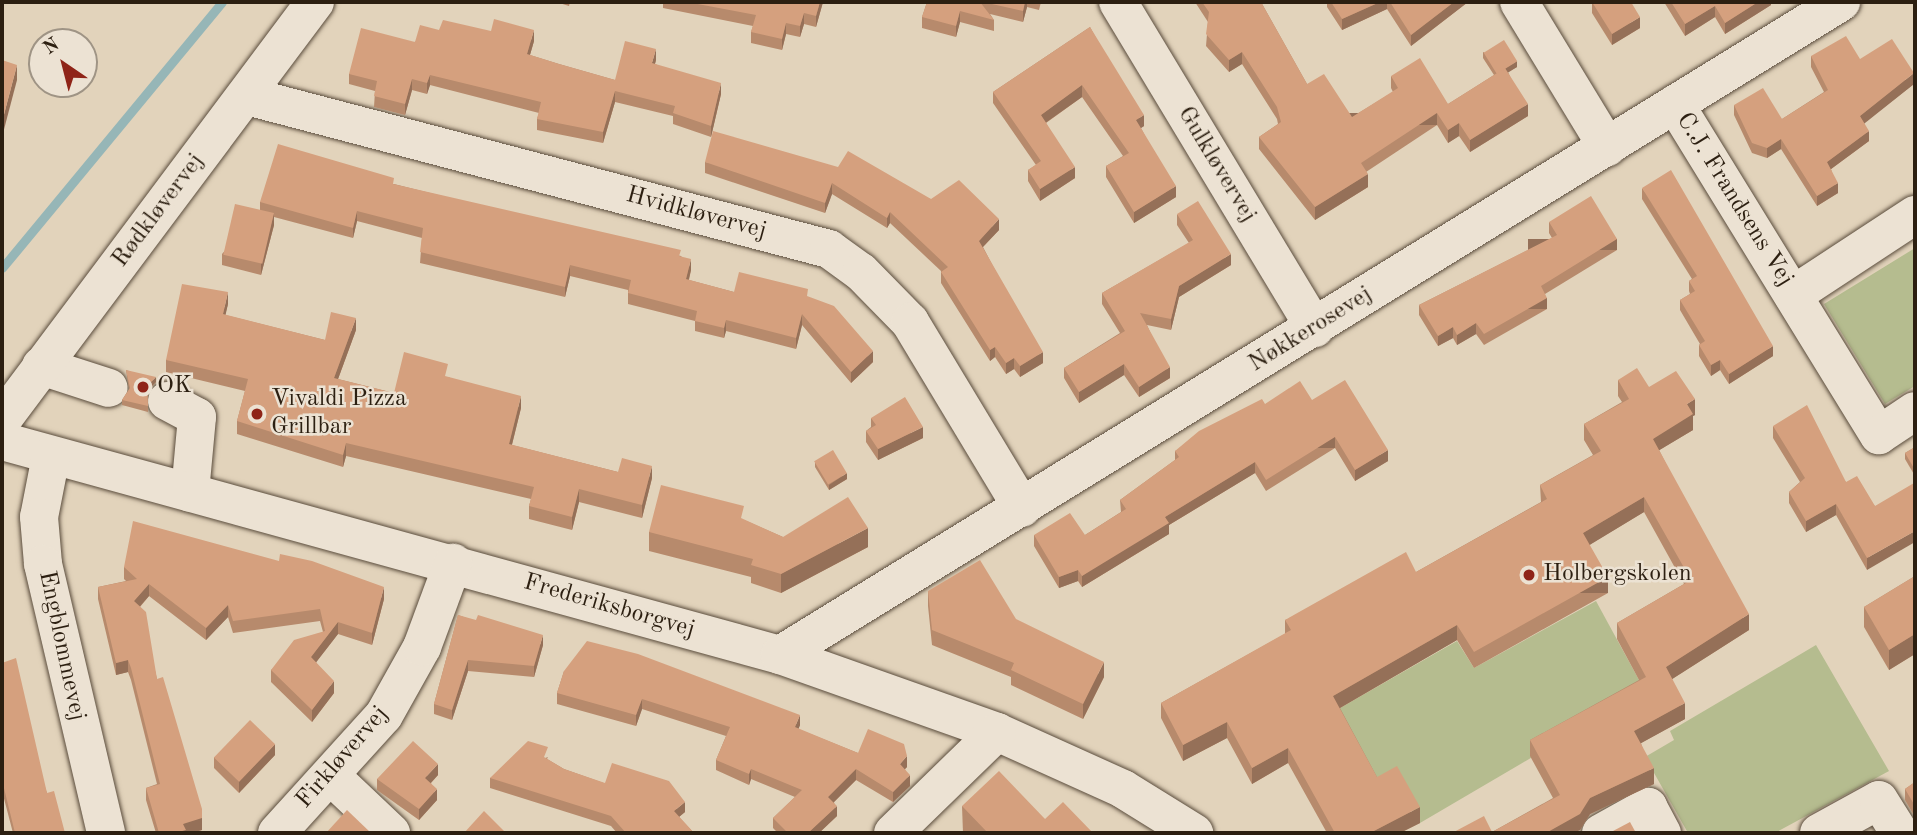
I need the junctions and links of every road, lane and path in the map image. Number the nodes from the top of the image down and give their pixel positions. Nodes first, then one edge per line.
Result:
1 (315, 2) edge
2 (1118, 2) edge
3 (1519, 2) edge
4 (1841, 2) edge
5 (247, 96) junction
6 (1675, 104) junction
7 (1607, 147) junction
8 (1915, 215) edge
9 (1793, 295) junction
10 (1315, 328) junction
11 (41, 366) junction
12 (109, 388) dead end
13 (167, 401) dead end
14 (1915, 411) edge
15 (2, 420) edge
16 (2, 442) edge
17 (51, 456) junction
18 (190, 493) junction
19 (1022, 508) junction
20 (453, 563) junction
21 (780, 655) junction
22 (997, 732) junction
23 (331, 776) junction
24 (106, 833) edge
25 (277, 833) edge
26 (391, 833) edge
27 (893, 833) edge
28 (1194, 833) edge
29 (1601, 833) edge
30 (1662, 833) edge
31 (1819, 833) edge
32 (1900, 833) edge

1 - 5 street, Rødkløvervej
2 - 10 street, Gulkløvervej
3 - 7 street
4 - 6 street, Nøkkerosevej
5 - 11 street, Rødkløvervej
5 - 19 street, Hvidkløvervej
6 - 7 street, Nøkkerosevej
6 - 9 street, C.J. Frandsens Vej
7 - 10 street, Nøkkerosevej
8 - 9 street, C.J. Frandsens Vej
9 - 14 street, C.J. Frandsens Vej
10 - 19 street, Nøkkerosevej
11 - 12 street
11 - 15 street, Rødkløvervej
13 - 18 street
16 - 17 street, Frederiksborgvej
17 - 18 street, Frederiksborgvej
17 - 24 street, Engblommevej
18 - 20 street, Frederiksborgvej
19 - 21 street, Nøkkerosevej
20 - 21 street, Frederiksborgvej
20 - 23 street, Firkløvervej
21 - 22 street, Frederiksborgvej
22 - 27 street
22 - 28 street, Frederiksborgvej
23 - 25 street, Firkløvervej
23 - 26 street
29 - 30 street
31 - 32 street

